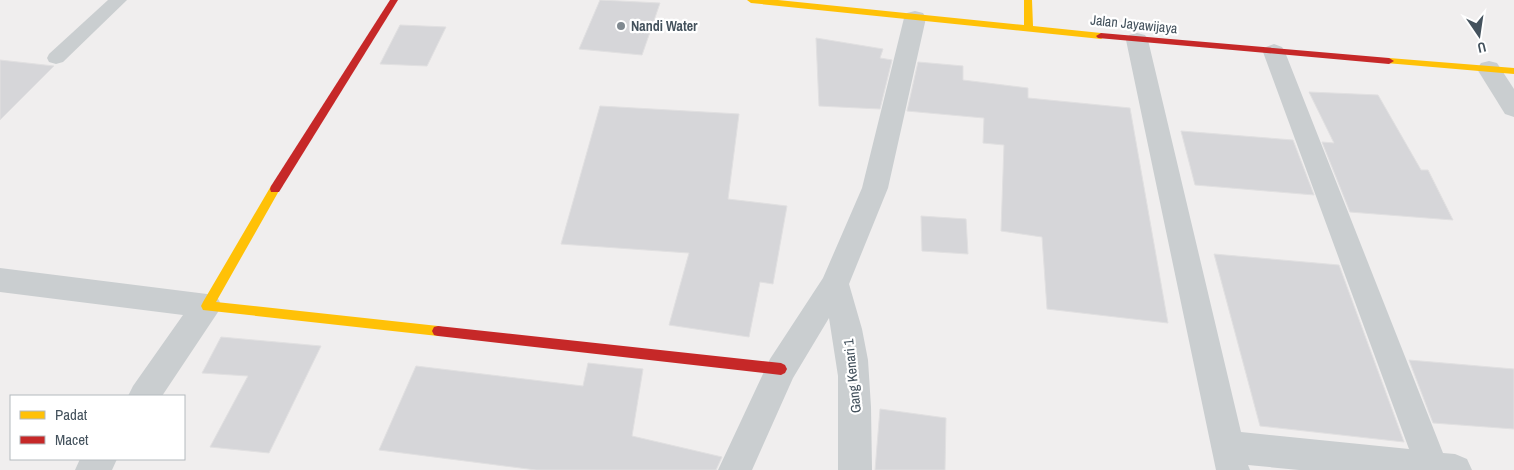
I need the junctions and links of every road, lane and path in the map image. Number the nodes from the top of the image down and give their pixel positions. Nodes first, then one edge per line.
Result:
1 (118, 0) edge
2 (394, 0) edge
3 (751, 0) edge
4 (1028, 0) edge
5 (915, 18) junction
6 (1030, 28) junction
7 (1137, 40) junction
8 (1274, 52) junction
9 (56, 58) dead end
10 (1490, 69) junction
11 (1514, 71) edge
12 (1514, 108) edge
13 (0, 280) edge
14 (835, 284) junction
15 (207, 306) junction
16 (781, 369) junction
17 (145, 395) edge
18 (1231, 458) edge
19 (1444, 468) edge
20 (735, 470) edge
21 (855, 470) edge

1 - 9 lane
2 - 15 street
3 - 5 street, Jalan Jayawijaya
4 - 6 street
5 - 6 street, Jalan Jayawijaya
5 - 14 street
6 - 7 street, Jalan Jayawijaya
7 - 8 street, Jalan Jayawijaya
7 - 18 street
8 - 10 street, Jalan Jayawijaya
8 - 19 street
10 - 11 street, Jalan Jayawijaya
10 - 12 street
13 - 15 street
14 - 16 street
14 - 21 street, Gang Kenari 1
15 - 16 street
15 - 17 street
16 - 20 street
18 - 19 street

